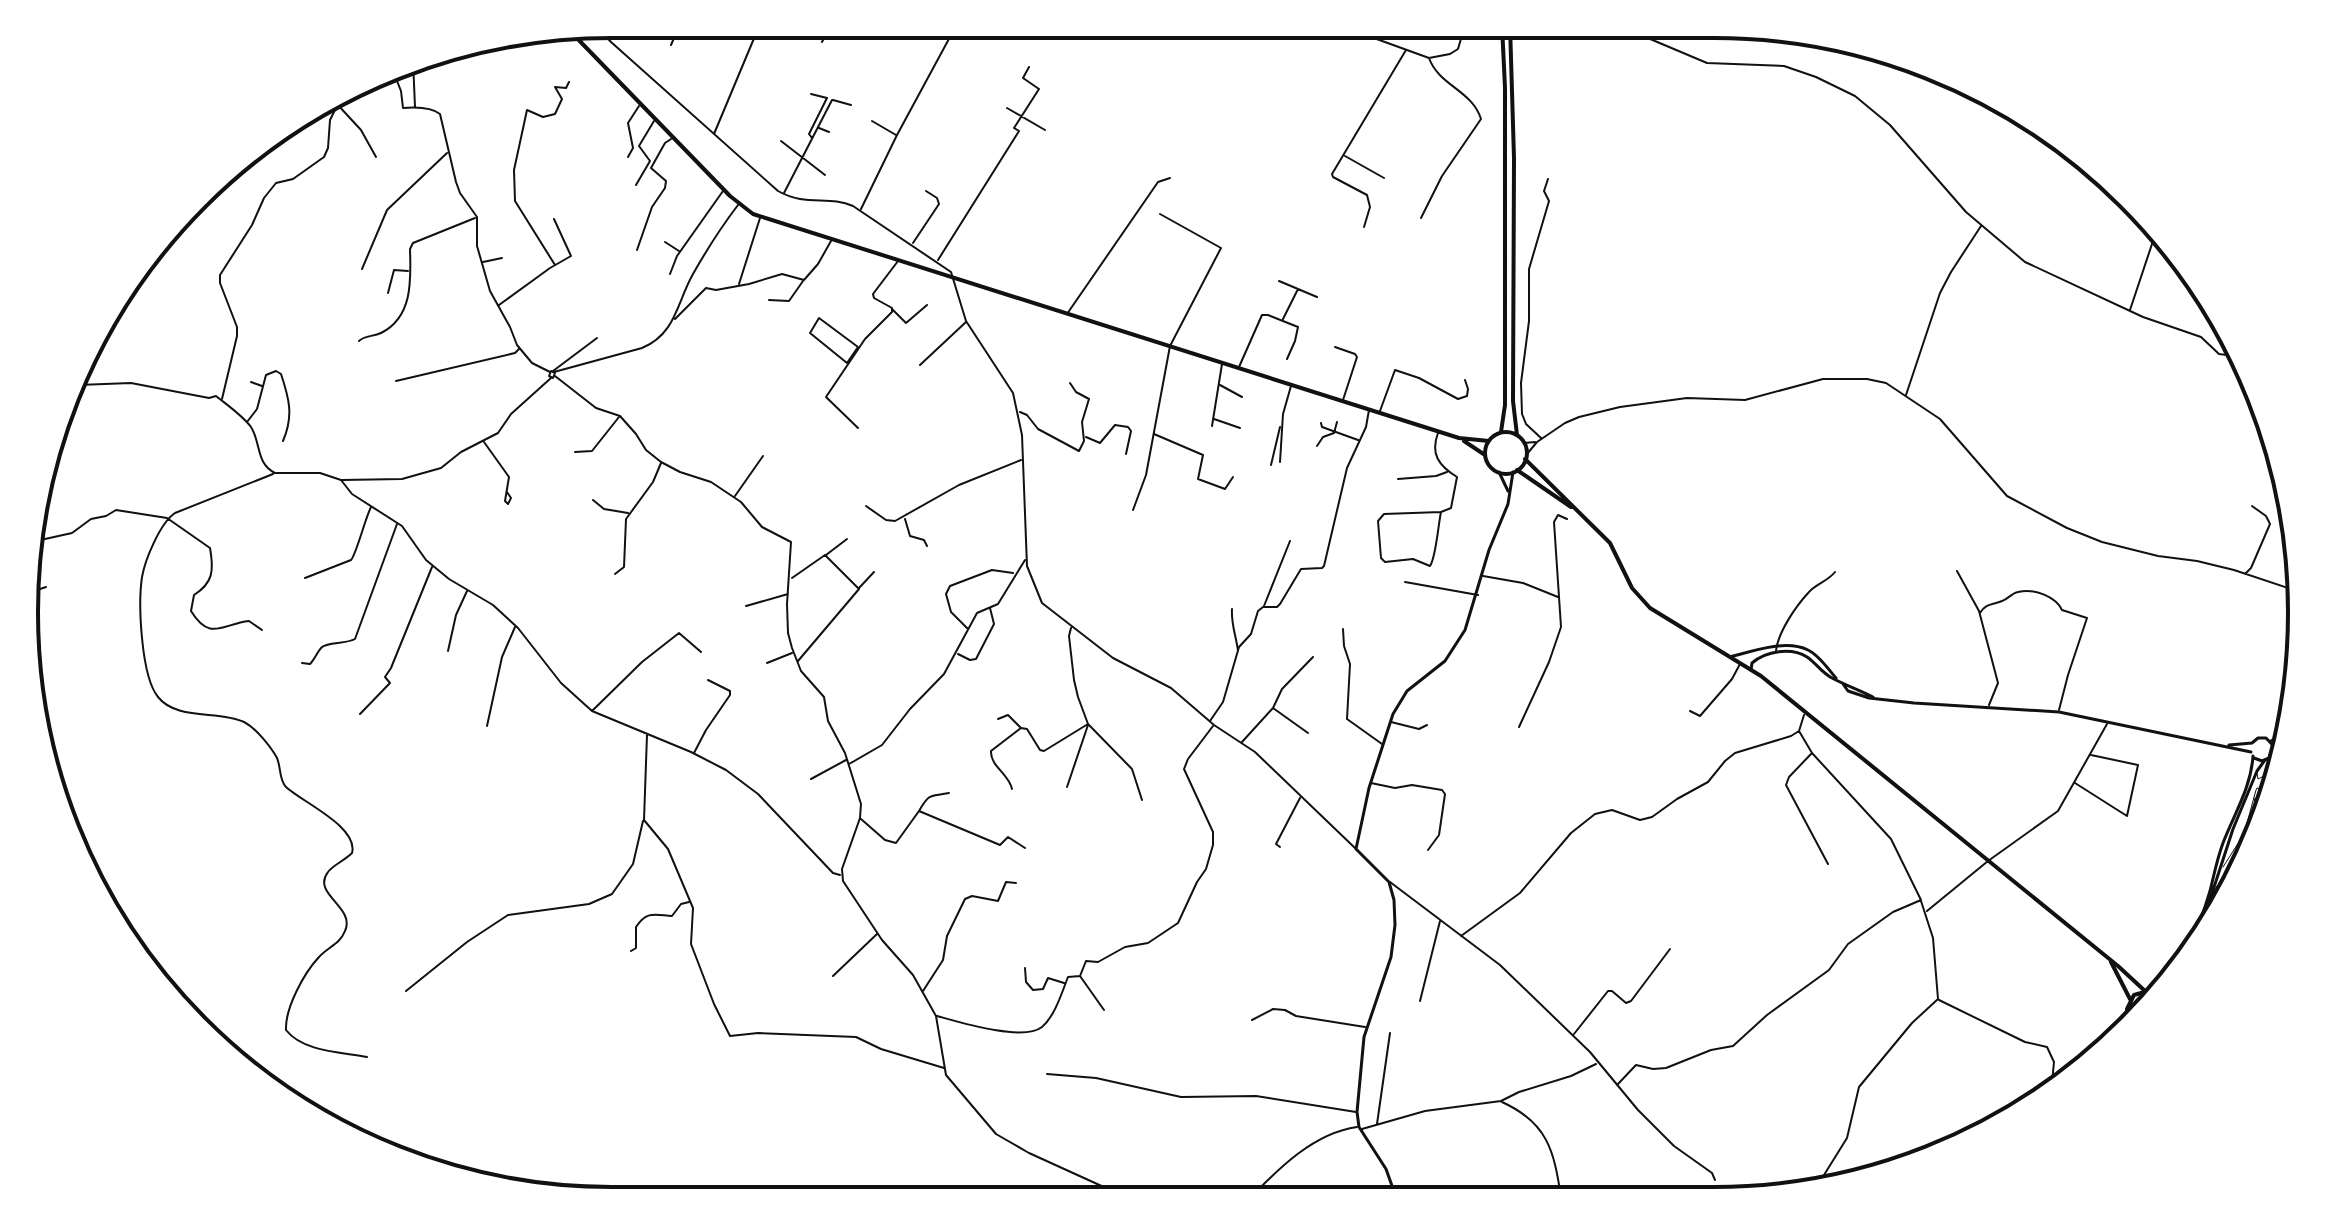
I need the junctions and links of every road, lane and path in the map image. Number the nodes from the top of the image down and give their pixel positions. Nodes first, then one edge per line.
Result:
1 (609, 38) edge
2 (674, 38) edge
3 (754, 38) edge
4 (824, 38) edge
5 (949, 38) edge
6 (1373, 38) edge
7 (1461, 38) edge
8 (1503, 38) edge
9 (1510, 38) edge
10 (1648, 38) edge
11 (577, 39) edge
12 (822, 42) dead end
13 (671, 45) dead end
14 (1406, 50) junction
15 (1429, 58) junction
16 (1029, 67) dead end
17 (414, 74) edge
18 (397, 80) edge
19 (569, 82) dead end
20 (811, 94) dead end
21 (827, 98) junction
22 (832, 100) junction
23 (639, 105) junction
24 (851, 105) dead end
25 (340, 107) edge
26 (415, 107) junction
27 (1007, 108) dead end
28 (334, 110) edge
29 (1021, 116) junction
30 (654, 120) junction
31 (872, 121) dead end
32 (818, 128) junction
33 (1045, 130) dead end
34 (829, 132) dead end
35 (897, 135) junction
36 (714, 136) junction
37 (672, 138) junction
38 (812, 139) junction
39 (781, 141) dead end
40 (448, 152) junction
41 (1344, 155) junction
42 (376, 157) dead end
43 (628, 157) dead end
44 (802, 158) junction
45 (825, 175) dead end
46 (1170, 178) dead end
47 (1384, 178) dead end
48 (1548, 179) dead end
49 (636, 185) dead end
50 (724, 190) junction
51 (926, 191) dead end
52 (783, 194) junction
53 (739, 205) junction
54 (861, 210) junction
55 (1160, 214) dead end
56 (477, 217) junction
57 (761, 217) junction
58 (1421, 218) dead end
59 (554, 219) dead end
60 (1982, 225) junction
61 (1364, 227) dead end
62 (832, 239) junction
63 (665, 242) dead end
64 (2152, 243) edge
65 (913, 244) junction
66 (637, 250) dead end
67 (680, 252) junction
68 (502, 258) dead end
69 (898, 261) junction
70 (937, 261) junction
71 (482, 262) junction
72 (555, 265) junction
73 (362, 269) dead end
74 (410, 271) junction
75 (670, 274) dead end
76 (955, 279) junction
77 (804, 280) junction
78 (1279, 281) dead end
79 (738, 285) junction
80 (1298, 289) junction
81 (388, 293) dead end
82 (1317, 297) dead end
83 (769, 300) dead end
84 (927, 305) dead end
85 (498, 306) junction
86 (892, 308) junction
87 (2130, 311) junction
88 (1067, 315) junction
89 (674, 320) junction
90 (1282, 320) junction
91 (966, 321) junction
92 (906, 323) junction
93 (900, 329) dead end
94 (812, 330) joint
95 (597, 338) dead end
96 (359, 341) dead end
97 (1170, 346) junction
98 (1335, 347) dead end
99 (520, 348) junction
100 (2227, 355) edge
101 (1287, 359) dead end
102 (1222, 363) junction
103 (920, 365) dead end
104 (1239, 368) junction
105 (553, 374) junction
106 (1465, 380) dead end
107 (396, 381) dead end
108 (251, 382) dead end
109 (1070, 383) dead end
110 (1218, 384) junction
111 (86, 385) edge
112 (1291, 385) junction
113 (263, 386) junction
114 (1906, 396) junction
115 (1242, 397) dead end
116 (222, 401) junction
117 (1343, 401) junction
118 (1370, 409) junction
119 (1018, 412) junction
120 (1380, 412) junction
121 (620, 416) junction
122 (1213, 418) junction
123 (1337, 422) dead end
124 (246, 423) junction
125 (1321, 423) dead end
126 (1281, 425) junction
127 (1212, 426) dead end
128 (858, 428) dead end
129 (1240, 428) dead end
130 (1438, 431) junction
131 (1501, 432) junction
132 (1153, 433) junction
133 (1334, 433) junction
134 (1517, 435) junction
135 (1085, 436) junction
136 (1459, 438) junction
137 (1541, 439) junction
138 (1359, 440) junction
139 (283, 441) dead end
140 (483, 441) junction
141 (1489, 441) junction
142 (1537, 442) junction
143 (1524, 443) junction
144 (1317, 446) dead end
145 (575, 452) dead end
146 (1126, 454) dead end
147 (1485, 455) junction
148 (763, 456) dead end
149 (1526, 456) junction
150 (1022, 460) junction
151 (661, 462) junction
152 (1280, 462) dead end
153 (1271, 465) dead end
154 (1515, 471) junction
155 (1448, 472) junction
156 (1499, 472) junction
157 (275, 473) junction
158 (1233, 477) dead end
159 (1398, 479) dead end
160 (341, 480) junction
161 (507, 492) dead end
162 (1509, 495) junction
163 (734, 497) junction
164 (593, 500) dead end
165 (371, 506) junction
166 (866, 506) dead end
167 (2252, 506) dead end
168 (1133, 510) dead end
169 (1579, 511) junction
170 (1441, 512) junction
171 (629, 513) junction
172 (905, 517) junction
173 (167, 518) junction
174 (1567, 519) dead end
175 (397, 523) junction
176 (847, 539) dead end
177 (42, 540) edge
178 (1290, 541) dead end
179 (927, 546) dead end
180 (825, 555) junction
181 (1026, 560) junction
182 (433, 566) junction
183 (1957, 571) dead end
184 (874, 572) dead end
185 (1835, 572) dead end
186 (615, 574) dead end
187 (1015, 574) junction
188 (2245, 574) junction
189 (1483, 576) junction
190 (305, 578) dead end
191 (791, 578) junction
192 (1405, 582) dead end
193 (46, 587) dead end
194 (2287, 588) edge
195 (39, 589) edge
196 (859, 589) junction
197 (467, 590) junction
198 (789, 593) junction
199 (1478, 595) junction
200 (1560, 597) junction
201 (746, 606) dead end
202 (1263, 607) junction
203 (990, 608) junction
204 (1232, 609) dead end
205 (1980, 613) junction
206 (515, 626) junction
207 (1071, 627) junction
208 (968, 629) junction
209 (1343, 629) dead end
210 (262, 630) dead end
211 (1776, 650) junction
212 (448, 651) dead end
213 (701, 652) dead end
214 (794, 652) junction
215 (1238, 652) junction
216 (957, 653) junction
217 (1313, 657) dead end
218 (1730, 657) junction
219 (797, 662) junction
220 (302, 663) dead end
221 (767, 663) dead end
222 (1740, 664) junction
223 (1751, 670) junction
224 (708, 680) dead end
225 (1989, 706) junction
226 (1273, 708) junction
227 (592, 711) junction
228 (1690, 711) dead end
229 (1805, 712) junction
230 (2059, 712) junction
231 (360, 714) dead end
232 (998, 719) dead end
233 (1210, 721) junction
234 (1391, 722) junction
235 (2108, 723) junction
236 (1088, 724) junction
237 (1214, 725) junction
238 (1427, 725) dead end
239 (487, 726) dead end
240 (1519, 727) dead end
241 (1021, 728) junction
242 (1799, 731) junction
243 (1308, 733) dead end
244 (647, 734) junction
245 (1242, 742) junction
246 (2252, 743) junction
247 (1383, 744) junction
248 (2272, 744) joint
249 (2225, 745) junction
250 (694, 753) junction
251 (1812, 753) junction
252 (2089, 754) junction
253 (2252, 754) junction
254 (847, 759) junction
255 (2267, 759) junction
256 (848, 764) junction
257 (2257, 771) junction
258 (2263, 778) edge
259 (811, 779) dead end
260 (1370, 783) junction
261 (2074, 783) junction
262 (1067, 787) dead end
263 (1012, 789) dead end
264 (2260, 789) edge
265 (949, 793) dead end
266 (1301, 797) junction
267 (2254, 798) junction
268 (1142, 800) dead end
269 (2255, 804) edge
270 (919, 811) junction
271 (860, 818) junction
272 (644, 820) junction
273 (2241, 839) edge
274 (2239, 843) edge
275 (1280, 847) dead end
276 (1025, 848) dead end
277 (1356, 849) junction
278 (1428, 850) dead end
279 (1988, 861) junction
280 (1828, 864) dead end
281 (2218, 872) junction
282 (841, 876) junction
283 (1389, 882) junction
284 (2221, 882) edge
285 (1016, 883) dead end
286 (2214, 889) junction
287 (1921, 900) junction
288 (690, 901) junction
289 (2209, 903) edge
290 (1926, 912) junction
291 (2199, 919) edge
292 (1440, 920) junction
293 (878, 933) junction
294 (1460, 937) junction
295 (1670, 949) dead end
296 (631, 951) dead end
297 (2110, 960) junction
298 (1025, 968) dead end
299 (833, 976) dead end
300 (1080, 976) junction
301 (1065, 983) junction
302 (406, 991) dead end
303 (2145, 991) joint
304 (923, 992) junction
305 (1938, 999) junction
306 (2130, 999) junction
307 (1420, 1001) dead end
308 (1104, 1010) dead end
309 (2127, 1011) edge
310 (936, 1016) junction
311 (1252, 1020) dead end
312 (1366, 1027) junction
313 (1390, 1033) dead end
314 (1573, 1035) junction
315 (367, 1057) dead end
316 (1598, 1063) junction
317 (944, 1068) junction
318 (1047, 1074) dead end
319 (2053, 1076) edge
320 (1618, 1084) junction
321 (1501, 1101) junction
322 (1357, 1112) junction
323 (1377, 1125) junction
324 (1360, 1128) junction
325 (1824, 1176) edge
326 (1715, 1180) dead end
327 (1104, 1187) edge
328 (1262, 1187) edge
329 (1392, 1187) edge
330 (1560, 1187) edge

1 - 36 street
2 - 13 street
3 - 36 street
4 - 12 street
5 - 35 street
6 - 14 street
7 - 15 street
8 - 131 main road
9 - 134 main road
10 - 60 street
11 - 23 main road
14 - 15 street
14 - 41 street
15 - 58 street
16 - 29 street
17 - 26 street
18 - 26 street
19 - 72 street
20 - 21 street
21 - 22 street
21 - 38 street
22 - 24 street
22 - 32 street
23 - 30 main road
23 - 43 street
25 - 42 street
26 - 40 street
27 - 29 street
28 - 116 street
29 - 33 street
29 - 70 street
30 - 37 main road
30 - 49 street
31 - 35 street
32 - 34 street
32 - 38 street
35 - 54 street
36 - 52 street
37 - 50 main road
37 - 66 street
38 - 44 street
39 - 44 street
40 - 56 street
40 - 73 street
41 - 47 street
41 - 61 street
44 - 45 street
44 - 52 street
46 - 88 street
48 - 137 street
50 - 53 main road
50 - 67 street
51 - 65 street
52 - 54 street
53 - 57 main road
53 - 89 street
54 - 65 street
55 - 97 street
56 - 71 street
56 - 74 street
57 - 62 main road
57 - 79 street
59 - 72 street
60 - 87 street
60 - 114 street
62 - 69 main road
62 - 77 street
63 - 67 street
64 - 87 street
65 - 70 street
67 - 75 street
68 - 71 street
69 - 76 main road
69 - 86 street
70 - 76 street
71 - 85 street
72 - 85 street
74 - 81 street
74 - 96 street
76 - 88 main road
76 - 91 street
77 - 79 street
77 - 83 street
78 - 80 street
79 - 89 street
80 - 82 street
80 - 90 street
84 - 92 street
85 - 99 street
86 - 92 street
86 - 128 street
87 - 100 street
88 - 97 main road
89 - 105 street
90 - 101 street
90 - 104 street
91 - 103 street
91 - 119 street
92 - 93 street
94 - 94 street
95 - 105 street
97 - 102 main road
97 - 132 street
98 - 117 street
99 - 105 street
99 - 107 street
102 - 104 main road
102 - 110 street
104 - 112 main road
105 - 121 street
105 - 140 street
106 - 120 street
108 - 113 street
109 - 135 street
110 - 115 street
110 - 122 street
111 - 116 street
112 - 117 main road
112 - 126 street
113 - 124 street
113 - 139 street
114 - 137 street
114 - 188 street
116 - 124 street
117 - 118 main road
118 - 120 main road
118 - 138 street
119 - 135 street
119 - 150 street
120 - 130 main road
121 - 145 street
121 - 151 street
122 - 127 street
122 - 129 street
123 - 133 street
124 - 157 street
125 - 133 street
126 - 152 street
126 - 153 street
130 - 136 main road
130 - 155 street
131 - 134 main road
131 - 141 main road
132 - 158 street
132 - 168 street
133 - 138 street
133 - 144 street
134 - 143 main road
135 - 146 street
136 - 141 main road
136 - 147 main road
137 - 142 street
138 - 202 street
140 - 160 street
140 - 161 street
141 - 147 main road
142 - 143 street
142 - 149 street
143 - 149 main road
147 - 156 main road
148 - 163 street
149 - 154 main road
149 - 169 main road
150 - 172 street
150 - 181 street
151 - 163 street
151 - 171 street
154 - 156 main road
154 - 162 street
154 - 169 main road
155 - 159 street
155 - 170 street
156 - 162 street
157 - 160 street
157 - 173 street
160 - 165 street
162 - 189 street
163 - 191 street
164 - 171 street
165 - 175 street
165 - 190 street
166 - 172 street
167 - 188 street
169 - 218 main road
170 - 170 street
171 - 186 street
172 - 179 street
173 - 177 street
173 - 210 street
173 - 315 street
174 - 200 street
175 - 182 street
175 - 220 street
176 - 180 street
178 - 202 street
180 - 191 street
180 - 196 street
181 - 187 street
181 - 207 street
182 - 197 street
182 - 231 street
183 - 205 street
184 - 196 street
185 - 211 street
187 - 203 street
187 - 208 street
188 - 194 street
189 - 199 street
189 - 200 street
191 - 198 street
192 - 199 street
193 - 195 street
196 - 219 street
197 - 206 street
197 - 212 street
198 - 201 street
198 - 214 street
199 - 234 street
200 - 240 street
202 - 215 street
203 - 208 street
203 - 216 street
204 - 215 street
205 - 225 street
205 - 230 street
206 - 227 street
206 - 239 street
207 - 233 street
207 - 236 street
208 - 216 street
209 - 247 street
211 - 218 street
211 - 223 street
211 - 225 street
213 - 227 street
214 - 219 street
214 - 221 street
215 - 233 street
216 - 256 street
217 - 226 street
218 - 222 main road
219 - 254 street
222 - 223 main road
222 - 228 street
223 - 229 main road
224 - 250 street
225 - 230 street
226 - 243 street
226 - 245 street
227 - 244 street
229 - 242 street
229 - 279 main road
230 - 235 street
232 - 241 street
233 - 237 street
234 - 238 street
234 - 247 street
235 - 249 street
235 - 252 street
236 - 241 street
236 - 262 street
236 - 268 street
237 - 245 street
237 - 300 street
241 - 263 street
242 - 251 street
242 - 294 street
244 - 250 street
244 - 272 street
245 - 266 street
246 - 248 street
246 - 249 street
246 - 253 street
247 - 260 street
248 - 255 street
249 - 253 street
250 - 282 street
251 - 280 street
251 - 287 street
252 - 261 street
252 - 261 street
253 - 255 street
253 - 291 street
254 - 256 street
254 - 259 street
255 - 257 street
256 - 271 street
257 - 258 lane
257 - 281 street
260 - 277 street
260 - 278 street
261 - 279 street
264 - 267 lane
265 - 270 street
266 - 275 street
266 - 277 street
267 - 269 lane
267 - 273 lane
270 - 271 street
270 - 276 street
271 - 282 street
272 - 288 street
272 - 302 street
274 - 281 lane
277 - 283 street
279 - 290 street
279 - 297 main road
281 - 286 street
282 - 293 street
283 - 292 street
283 - 312 street
284 - 286 lane
285 - 304 street
286 - 289 street
287 - 290 street
287 - 320 street
288 - 296 street
288 - 317 street
290 - 305 street
292 - 294 street
292 - 307 street
293 - 299 street
293 - 304 street
294 - 314 street
295 - 314 street
297 - 303 main road
297 - 306 main road
298 - 301 street
300 - 301 street
300 - 308 street
301 - 310 street
303 - 306 main road
304 - 310 street
305 - 319 street
305 - 325 street
306 - 309 main road
310 - 317 street
311 - 312 street
312 - 322 street
313 - 323 street
314 - 316 street
316 - 320 street
316 - 321 street
317 - 327 street
318 - 322 street
320 - 326 street
321 - 323 street
321 - 330 street
322 - 324 street
323 - 324 street
324 - 328 street
324 - 329 street

